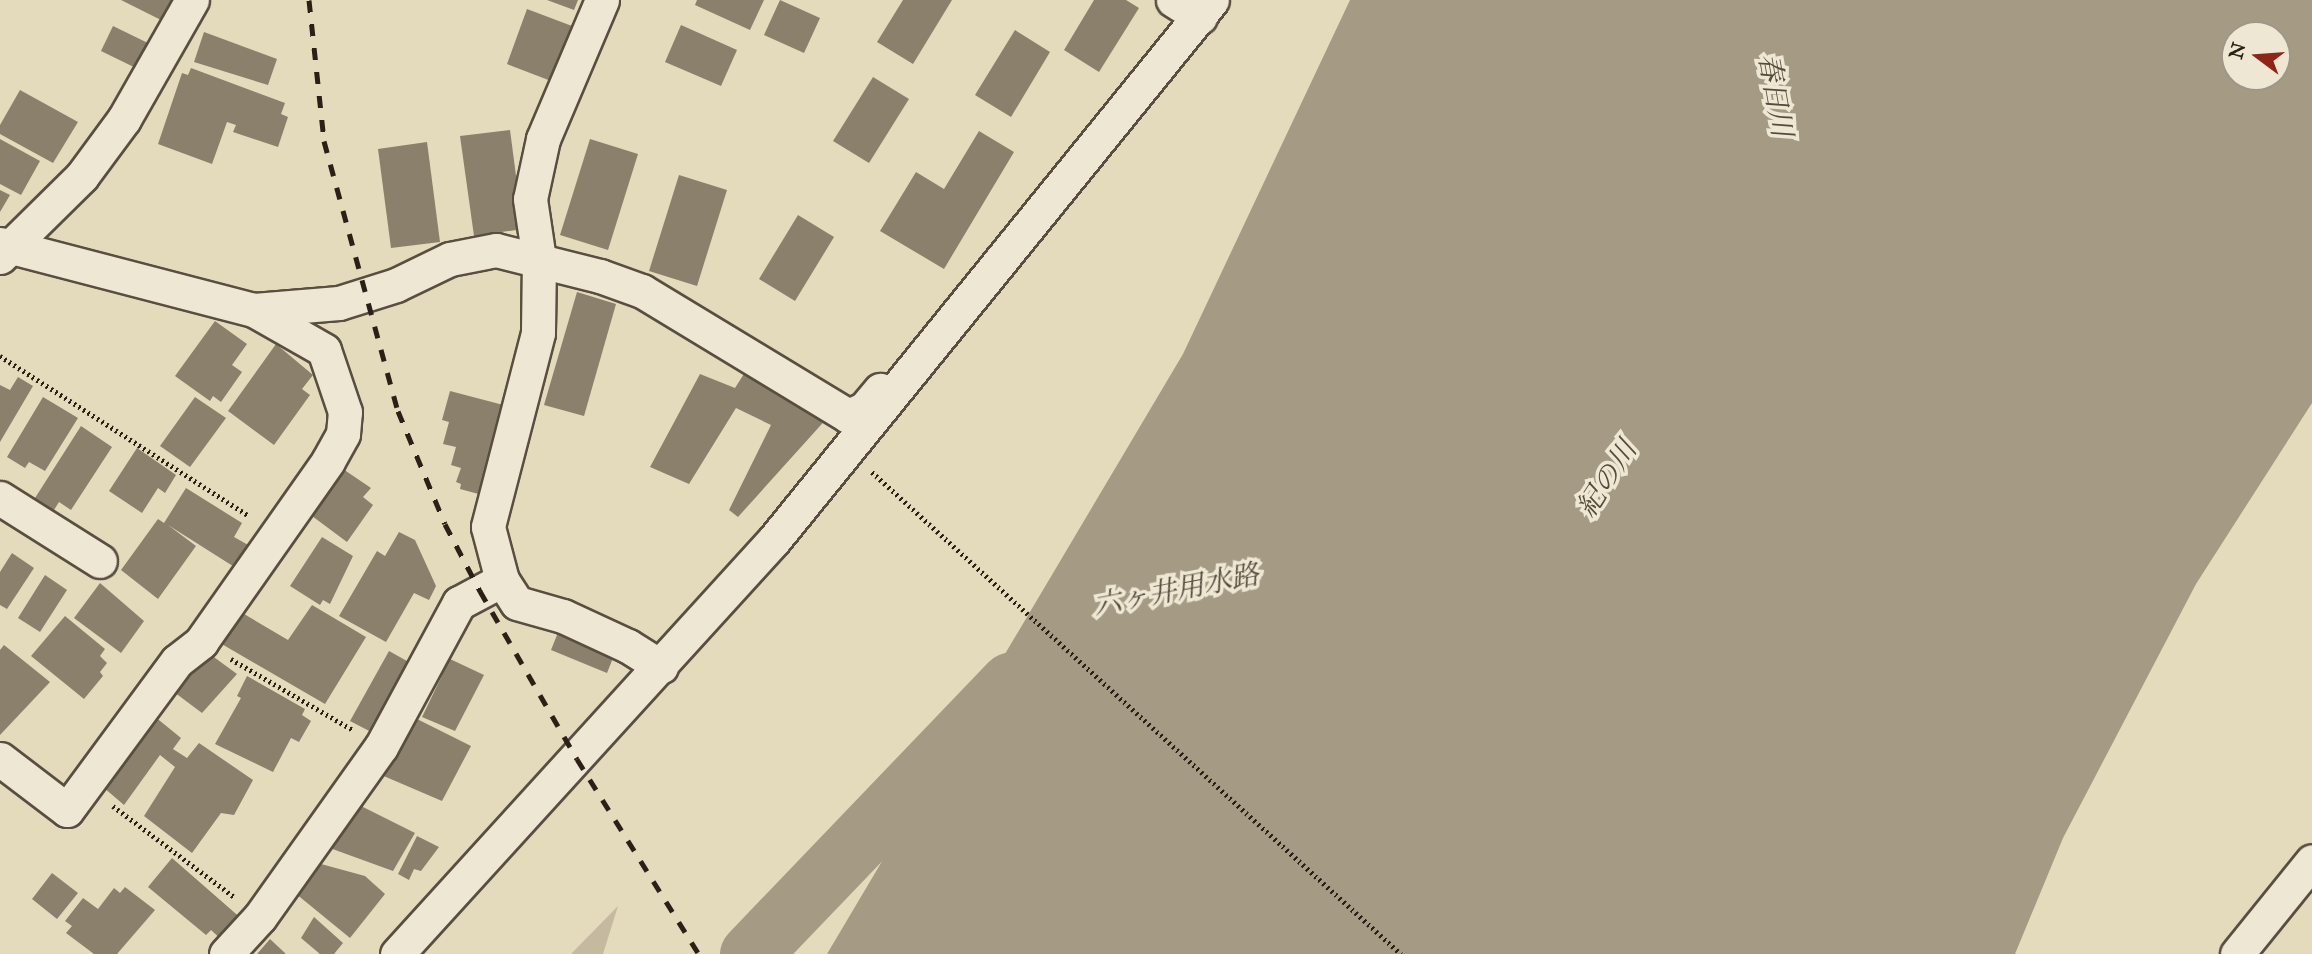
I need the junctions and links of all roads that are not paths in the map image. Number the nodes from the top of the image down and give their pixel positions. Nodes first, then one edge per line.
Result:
1 (192, 0) edge
2 (602, 0) edge
3 (1195, 6) edge
4 (3, 249) edge
5 (539, 259) junction
6 (254, 310) junction
7 (905, 379) junction
8 (0, 498) edge
9 (100, 561) dead end
10 (502, 580) junction
11 (661, 667) junction
12 (0, 759) edge
13 (2312, 861) edge
14 (226, 954) edge
15 (397, 954) edge
16 (2237, 954) edge

1 - 4 street
2 - 5 street
3 - 7 street
4 - 6 street
5 - 6 street
5 - 7 street
5 - 10 street
6 - 12 street
7 - 11 street
8 - 9 street
10 - 11 street
10 - 14 street
11 - 15 street
13 - 16 street

